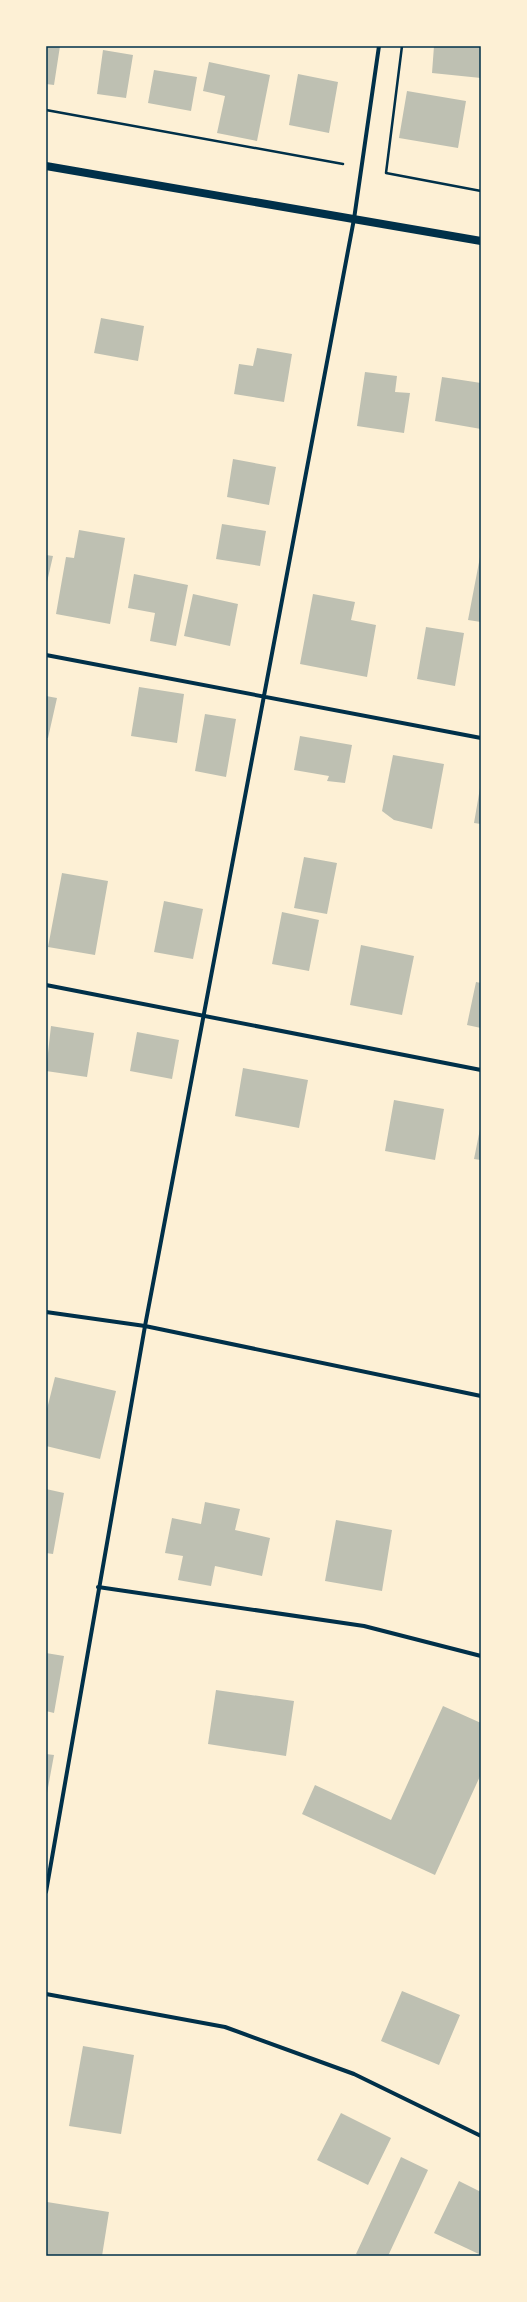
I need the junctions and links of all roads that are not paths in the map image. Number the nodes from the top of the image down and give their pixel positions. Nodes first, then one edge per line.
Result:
1 (379, 46) edge
2 (46, 166) edge
3 (354, 219) junction
4 (481, 241) edge
5 (46, 655) edge
6 (264, 697) junction
7 (481, 738) edge
8 (46, 985) edge
9 (205, 1015) junction
10 (481, 1070) edge
11 (46, 1312) edge
12 (145, 1326) junction
13 (481, 1396) edge
14 (98, 1587) junction
15 (481, 1656) edge
16 (46, 1892) edge
17 (46, 1994) edge
18 (481, 2136) edge

1 - 3 street
2 - 3 main road
3 - 4 main road
3 - 6 street
5 - 6 street
6 - 7 street
6 - 9 street
8 - 9 street
9 - 10 street
9 - 12 street
11 - 12 street
12 - 13 street
12 - 14 street
14 - 15 street
14 - 16 street
17 - 18 street

